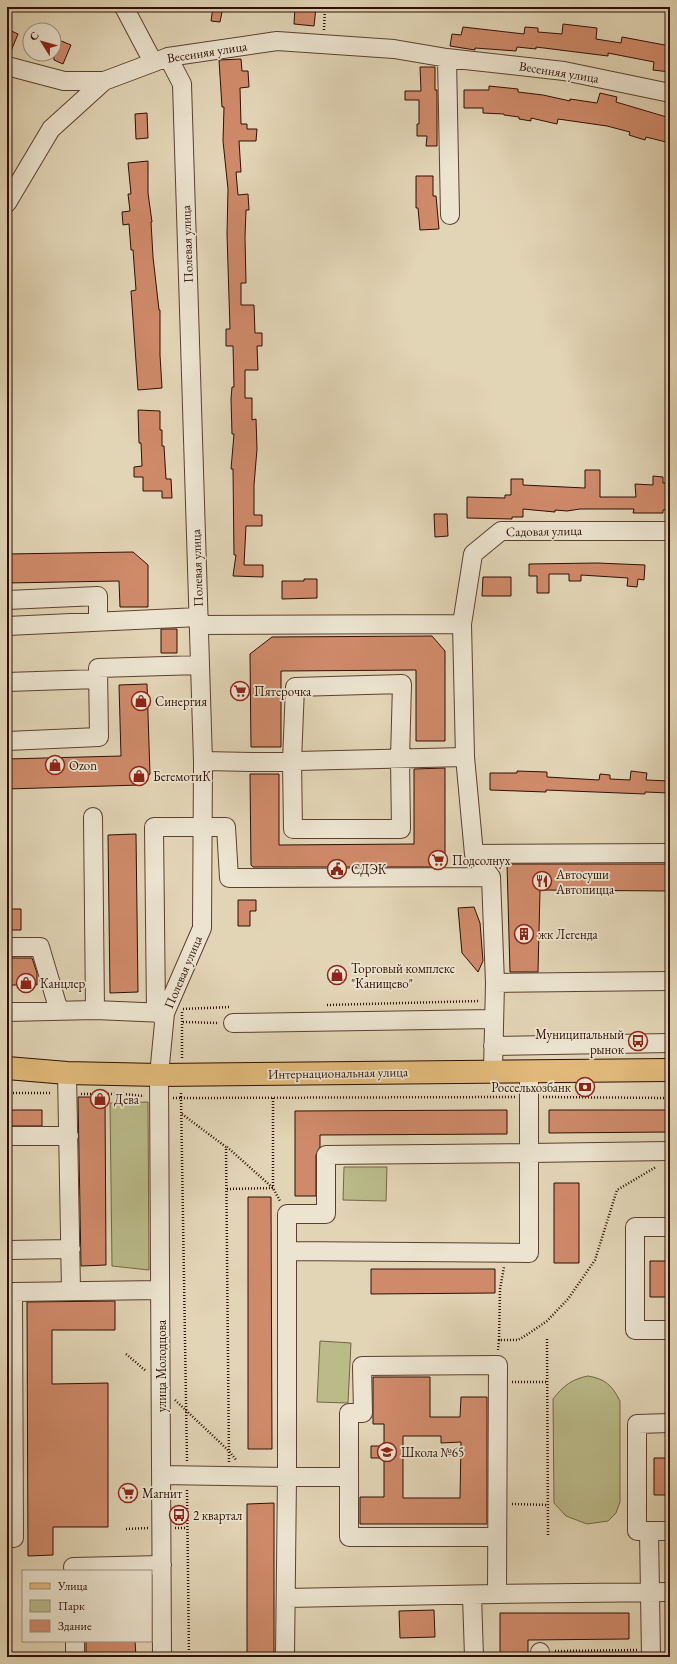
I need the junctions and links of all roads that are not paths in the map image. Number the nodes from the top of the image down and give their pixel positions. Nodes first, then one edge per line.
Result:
1 (124, 7) edge
2 (447, 58) junction
3 (160, 59) junction
4 (7, 66) edge
5 (104, 81) junction
6 (670, 93) edge
7 (7, 203) edge
8 (450, 215) dead end
9 (670, 531) edge
10 (7, 600) edge
11 (199, 621) junction
12 (98, 622) junction
13 (462, 624) junction
14 (7, 626) edge
15 (200, 665) junction
16 (98, 679) junction
17 (7, 682) edge
18 (7, 741) edge
19 (465, 757) junction
20 (400, 759) junction
21 (204, 761) junction
22 (292, 761) junction
23 (93, 817) dead end
24 (204, 827) junction
25 (670, 853) edge
26 (474, 854) junction
27 (491, 877) junction
28 (7, 947) edge
29 (670, 981) edge
30 (495, 983) junction
31 (95, 1010) junction
32 (59, 1011) junction
33 (168, 1011) junction
34 (7, 1012) edge
35 (494, 1019) junction
36 (233, 1023) road end
37 (670, 1043) edge
38 (493, 1046) junction
39 (7, 1068) edge
40 (670, 1070) edge
41 (493, 1071) junction
42 (529, 1071) junction
43 (67, 1073) junction
44 (159, 1075) junction
45 (7, 1136) edge
46 (69, 1136) junction
47 (670, 1151) edge
48 (529, 1153) junction
49 (670, 1227) edge
50 (71, 1249) junction
51 (7, 1250) edge
52 (287, 1251) junction
53 (72, 1290) junction
54 (160, 1290) junction
55 (670, 1330) edge
56 (670, 1424) edge
57 (161, 1474) junction
58 (287, 1477) junction
59 (349, 1477) junction
60 (649, 1531) junction
61 (670, 1531) edge
62 (498, 1537) junction
63 (7, 1538) edge
64 (162, 1565) junction
65 (74, 1570) edge
66 (650, 1592) junction
67 (670, 1592) edge
68 (497, 1594) junction
69 (472, 1595) junction
70 (286, 1598) junction
71 (75, 1642) edge
72 (651, 1653) edge
73 (75, 1657) edge
74 (162, 1657) edge
75 (285, 1657) edge
76 (474, 1657) edge

1 - 3 street, Полевая улица
2 - 3 street, Весенняя улица
2 - 6 street, Весенняя улица
2 - 8 street
3 - 5 street, Весенняя улица
3 - 11 street, Полевая улица
4 - 5 street
5 - 7 street, Весенняя улица
9 - 13 street, Садовая улица
10 - 12 street
11 - 12 street
11 - 13 street
11 - 15 street, Полевая улица
12 - 14 street
13 - 19 street, Садовая улица
15 - 16 street
15 - 21 street, Полевая улица
16 - 17 street
16 - 18 street
19 - 20 street
19 - 26 street, Садовая улица
20 - 22 street
20 - 22 street
20 - 22 street
21 - 22 street
21 - 24 street, Полевая улица
23 - 31 street
24 - 27 street
24 - 33 street, Полевая улица
24 - 33 street
25 - 26 street
26 - 27 street
27 - 30 street
28 - 32 street
29 - 30 street
30 - 35 street
31 - 32 street
31 - 33 street
32 - 34 street
33 - 44 street, Полевая улица
35 - 36 street
35 - 38 street
37 - 38 street
38 - 41 street
39 - 43 main road, Интернациональная улица
40 - 42 main road, Интернациональная улица
41 - 42 main road, Интернациональная улица
41 - 44 main road, Интернациональная улица
42 - 48 street
43 - 44 main road, Интернациональная улица
43 - 46 street
44 - 54 street, улица Молодцова
45 - 46 street
46 - 50 street
47 - 48 street
48 - 52 street
48 - 52 street
49 - 55 street
50 - 51 street
50 - 53 street
52 - 58 street
53 - 54 street
53 - 63 street
54 - 57 street, улица Молодцова
56 - 60 street
57 - 58 street
57 - 64 street, улица Молодцова
58 - 59 street
58 - 70 street
59 - 62 street
59 - 62 street
60 - 61 street
60 - 66 street
62 - 68 street
64 - 65 street
64 - 74 street, улица Молодцова
66 - 67 street
66 - 68 street
66 - 72 street
68 - 69 street
69 - 70 street
69 - 76 street
70 - 75 street
71 - 73 street

